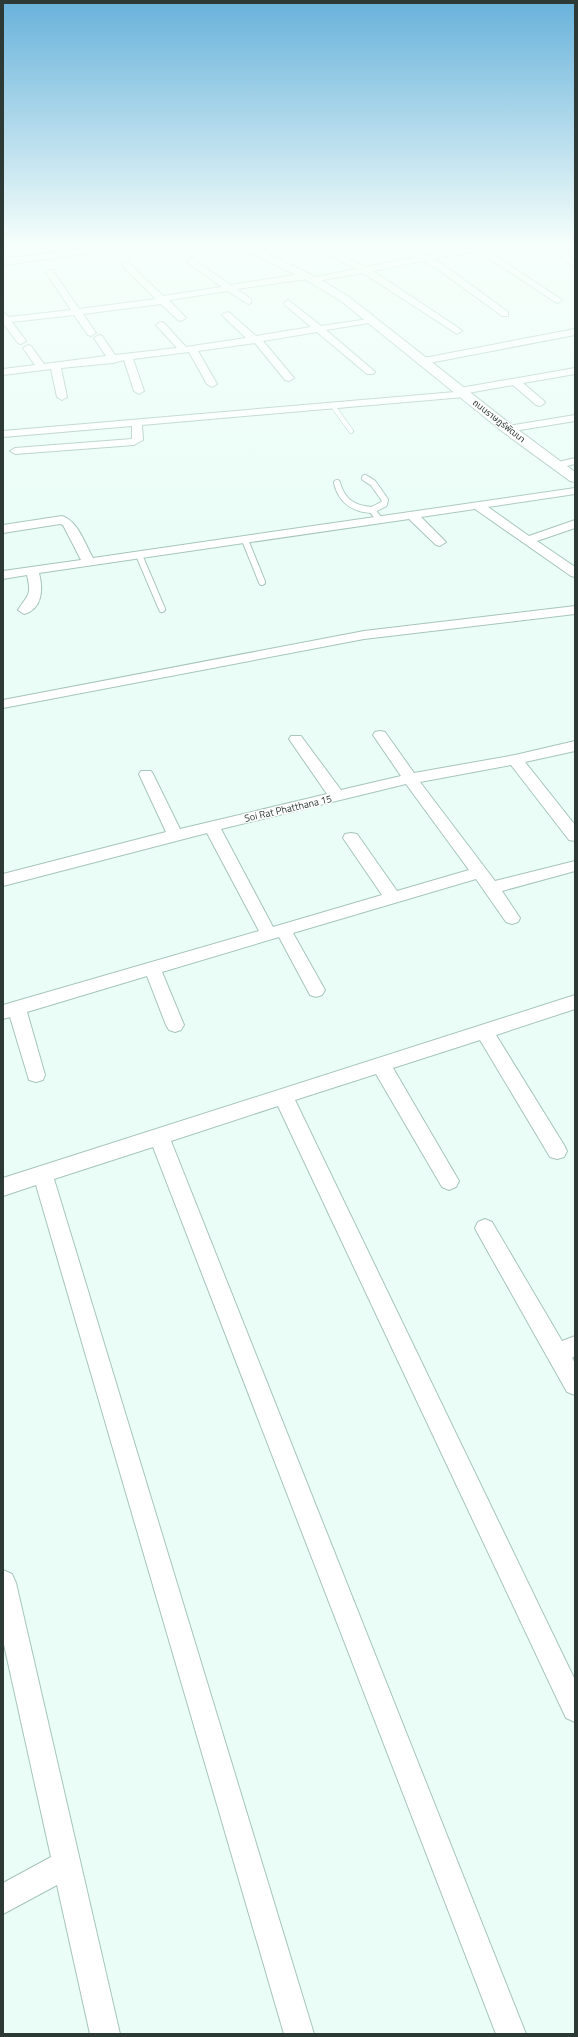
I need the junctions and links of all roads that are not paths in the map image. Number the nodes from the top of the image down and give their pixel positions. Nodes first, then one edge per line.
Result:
1 (99, 341) edge
2 (178, 341) edge
3 (248, 341) edge
4 (256, 341) edge
5 (334, 341) edge
6 (399, 341) edge
7 (528, 341) edge
8 (28, 348) dead end
9 (188, 350) junction
10 (128, 358) junction
11 (113, 360) junction
12 (424, 361) junction
13 (56, 367) junction
14 (42, 368) junction
15 (575, 371) edge
16 (3, 372) edge
17 (370, 372) dead end
18 (289, 378) dead end
19 (514, 381) junction
20 (212, 384) dead end
21 (139, 390) dead end
22 (462, 392) junction
23 (62, 397) dead end
24 (540, 403) dead end
25 (333, 406) junction
26 (575, 418) edge
27 (137, 423) junction
28 (508, 429) junction
29 (351, 431) dead end
30 (3, 434) edge
31 (16, 451) dead end
32 (575, 461) edge
33 (558, 465) junction
34 (365, 478) dead end
35 (575, 478) edge
36 (337, 483) dead end
37 (575, 491) edge
38 (477, 506) junction
39 (376, 515) junction
40 (412, 515) junction
41 (575, 524) edge
42 (3, 529) edge
43 (244, 540) junction
44 (528, 540) junction
45 (440, 542) dead end
46 (139, 555) junction
47 (88, 561) junction
48 (32, 570) junction
49 (575, 573) edge
50 (3, 575) edge
51 (262, 582) dead end
52 (162, 608) dead end
53 (24, 610) dead end
54 (575, 610) edge
55 (3, 704) edge
56 (380, 735) dead end
57 (296, 739) dead end
58 (575, 746) edge
59 (515, 760) junction
60 (146, 774) dead end
61 (409, 779) junction
62 (337, 796) junction
63 (211, 826) junction
64 (175, 835) junction
65 (575, 836) edge
66 (351, 838) dead end
67 (575, 866) edge
68 (480, 872) junction
69 (3, 880) edge
70 (492, 888) junction
71 (393, 898) junction
72 (512, 918) dead end
73 (276, 932) junction
74 (152, 968) junction
75 (316, 990) dead end
76 (575, 1002) edge
77 (10, 1010) edge
78 (175, 1026) dead end
79 (484, 1031) junction
80 (381, 1064) junction
81 (36, 1075) dead end
82 (283, 1096) junction
83 (159, 1136) junction
84 (557, 1151) dead end
85 (43, 1174) junction
86 (449, 1182) dead end
87 (3, 1187) edge
88 (485, 1228) dead end
89 (566, 1350) edge
90 (575, 1384) edge
91 (3, 1583) edge
92 (575, 1709) edge
93 (66, 1864) junction
94 (3, 1899) edge
95 (105, 2034) edge
96 (299, 2034) edge
97 (511, 2034) edge

1 - 11 street
2 - 9 street
3 - 9 street
4 - 18 street
5 - 17 street
6 - 12 street, ถนนราษฏร์พัฒนา
7 - 12 street
8 - 14 street
9 - 10 street
9 - 20 street
10 - 11 street
10 - 21 street
11 - 13 street
12 - 22 street, ถนนราษฏร์พัฒนา
13 - 14 street
13 - 23 street
14 - 16 street
15 - 19 street
19 - 22 street
19 - 24 street
22 - 25 street
22 - 28 street, ถนนราษฏร์พัฒนา
25 - 27 street
25 - 29 lane
26 - 28 street
27 - 30 street
27 - 31 street
28 - 33 street, ถนนราษฏร์พัฒนา
32 - 33 street
33 - 35 street, ถนนราษฏร์พัฒนา
34 - 39 lane
36 - 39 lane
37 - 38 street
38 - 40 street
38 - 44 street
39 - 40 street
39 - 43 street
40 - 45 street
41 - 44 street
42 - 47 street
43 - 46 street
43 - 51 lane
44 - 49 street
46 - 47 street
46 - 52 lane
47 - 48 street
48 - 50 street
48 - 53 street
54 - 55 street
56 - 61 street
57 - 62 street
58 - 59 street, Soi Rat Phatthana 15
59 - 61 street, Soi Rat Phatthana 15
59 - 65 street
60 - 64 street
61 - 62 street, Soi Rat Phatthana 15
61 - 68 street
62 - 63 street, Soi Rat Phatthana 15
63 - 64 street, Soi Rat Phatthana 15
63 - 73 street
64 - 69 street, Soi Rat Phatthana 15
66 - 71 street
67 - 70 street
68 - 70 street
68 - 71 street
70 - 72 street
71 - 73 street
73 - 74 street
73 - 75 street
74 - 77 street
74 - 78 street
76 - 79 street
77 - 81 street
79 - 80 street
79 - 84 street
80 - 82 street
80 - 86 street
82 - 83 street
82 - 92 street
83 - 85 street
83 - 97 street
85 - 87 street
85 - 96 street
88 - 89 street
89 - 90 street
91 - 93 street
93 - 94 street
93 - 95 street

